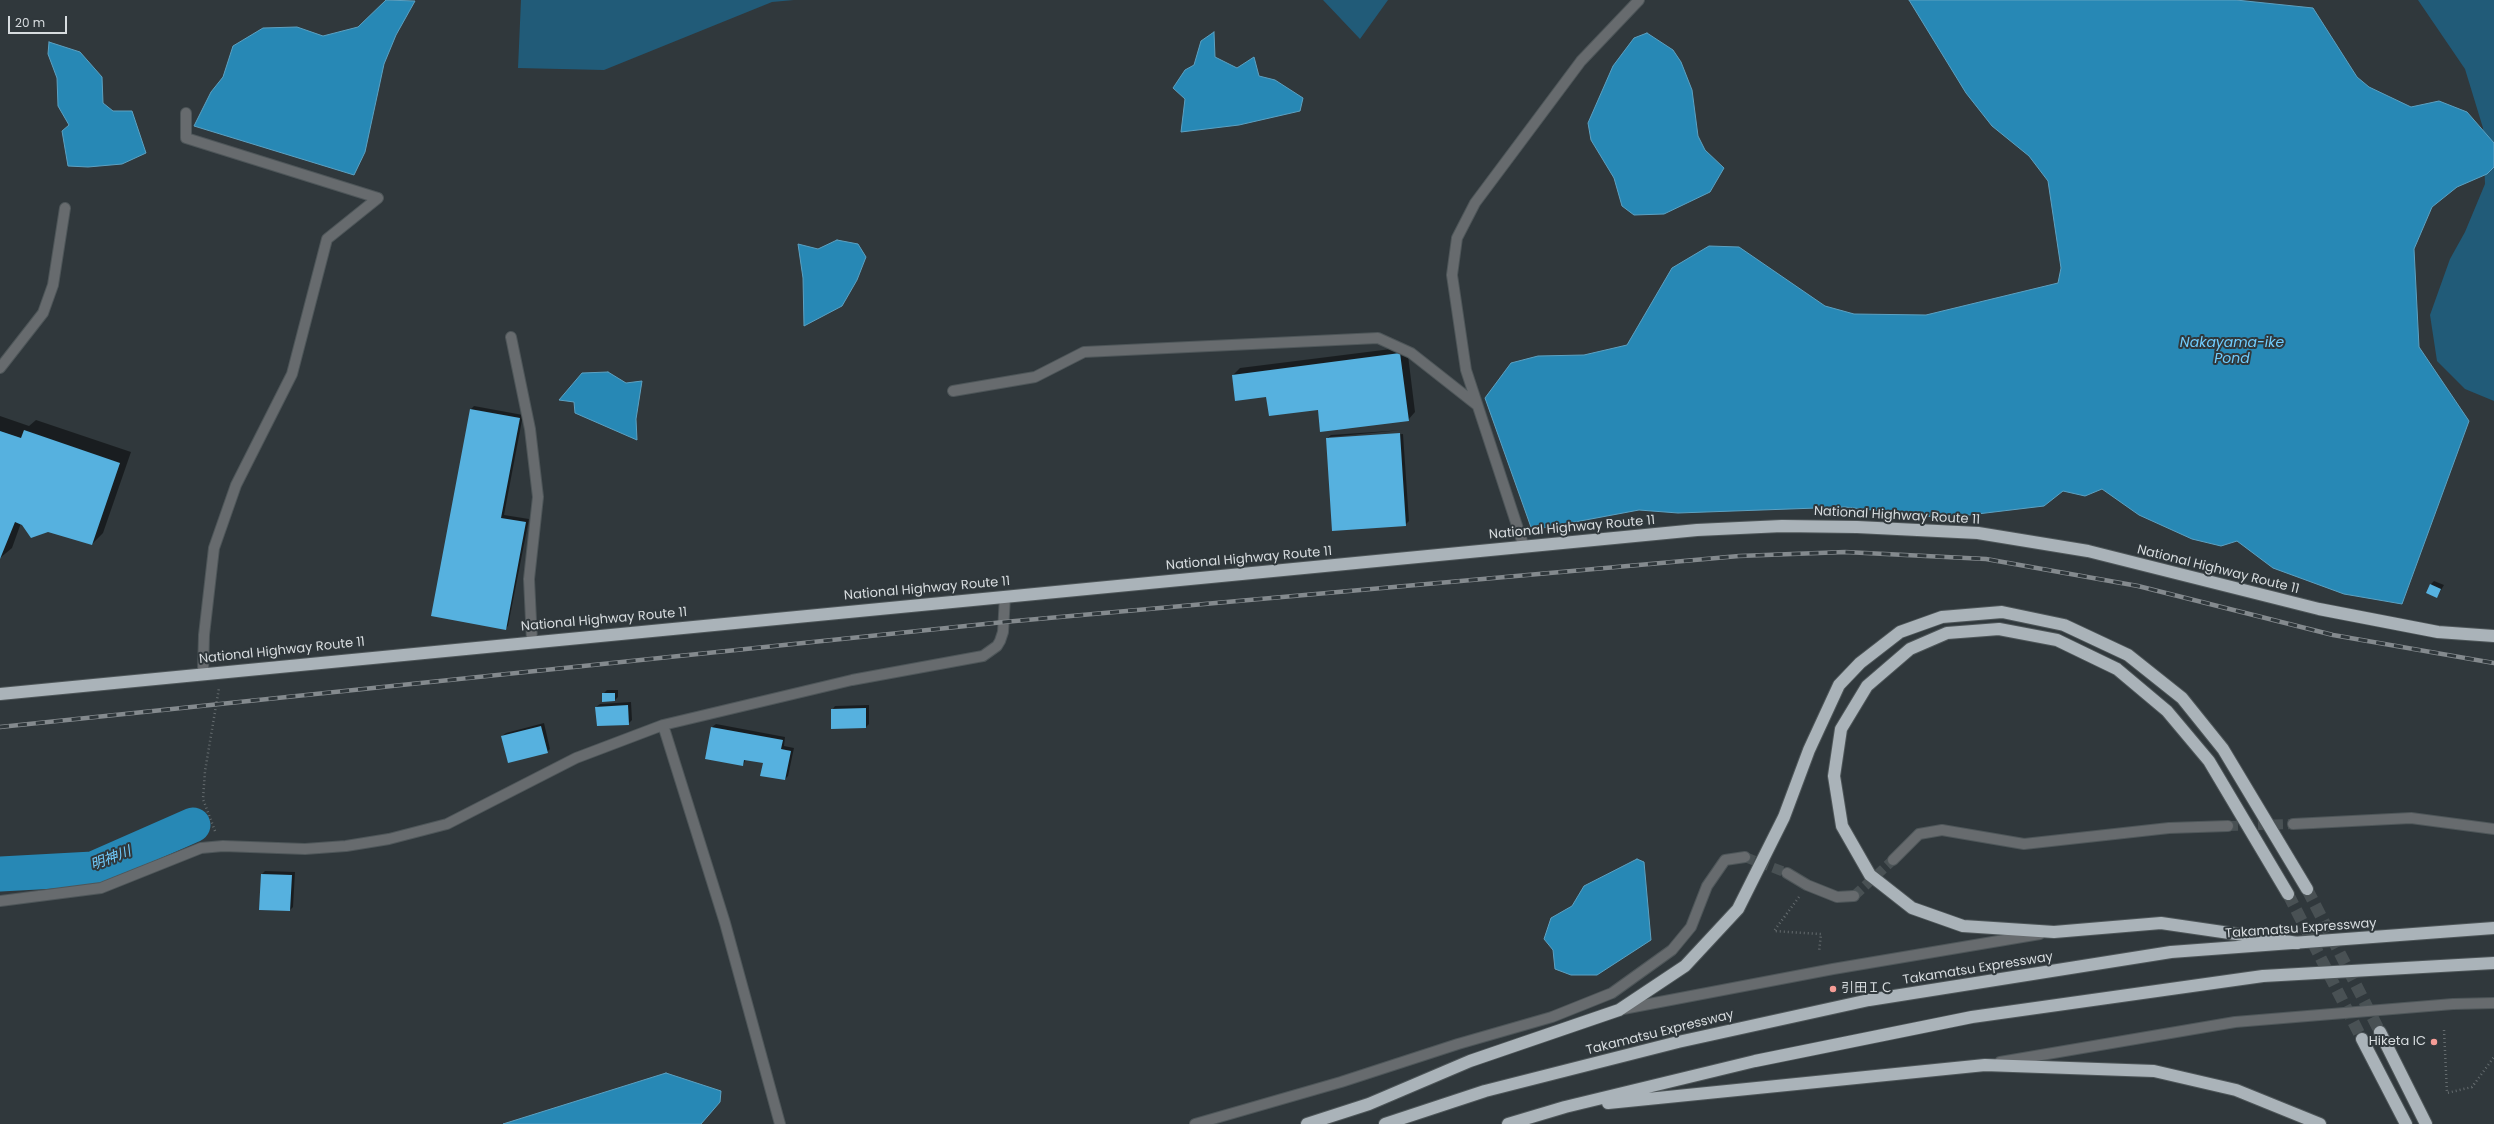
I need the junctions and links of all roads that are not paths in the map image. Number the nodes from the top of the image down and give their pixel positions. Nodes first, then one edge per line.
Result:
1 (1639, 0) edge
2 (186, 113) dead end
3 (65, 208) dead end
4 (510, 337) dead end
5 (0, 368) edge
6 (953, 391) dead end
7 (1477, 405) junction
8 (1524, 547) junction
9 (1005, 596) junction
10 (2494, 636) edge
11 (532, 641) junction
12 (203, 673) junction
13 (0, 694) edge
14 (663, 725) junction
15 (2293, 824) tunnel mouth
16 (2228, 826) tunnel mouth
17 (2494, 829) edge
18 (1745, 857) tunnel mouth
19 (1893, 860) tunnel mouth
20 (1787, 873) tunnel mouth
21 (2307, 889) tunnel mouth
22 (2288, 894) tunnel mouth
23 (1854, 896) tunnel mouth
24 (0, 901) edge
25 (2494, 928) edge
26 (2054, 932) junction
27 (2298, 943) junction
28 (2494, 963) edge
29 (2494, 1003) edge
30 (1619, 1010) junction
31 (2380, 1032) tunnel mouth
32 (2362, 1039) tunnel mouth
33 (1985, 1065) junction
34 (1566, 1107) junction
35 (780, 1124) edge
36 (1195, 1124) edge
37 (1307, 1124) edge
38 (1385, 1124) edge
39 (1508, 1124) edge
40 (2320, 1124) edge
41 (2406, 1124) edge
42 (2426, 1124) edge

1 - 7 street
2 - 12 street
3 - 5 street
4 - 11 street
6 - 7 street
7 - 8 street
8 - 9 highway, National Highway Route 11
8 - 10 highway, National Highway Route 11
9 - 11 highway, National Highway Route 11
9 - 14 street
11 - 12 highway, National Highway Route 11
12 - 13 highway, National Highway Route 11
14 - 24 street
14 - 35 street
15 - 17 street
16 - 19 street
18 - 36 street
20 - 23 street
21 - 30 highway
22 - 26 highway
25 - 27 highway, Takamatsu Expressway
26 - 27 highway
26 - 30 street
27 - 38 highway, Takamatsu Expressway
28 - 34 highway
29 - 33 street
30 - 37 highway
31 - 42 highway
32 - 41 highway
33 - 34 highway
33 - 40 highway
34 - 39 highway

